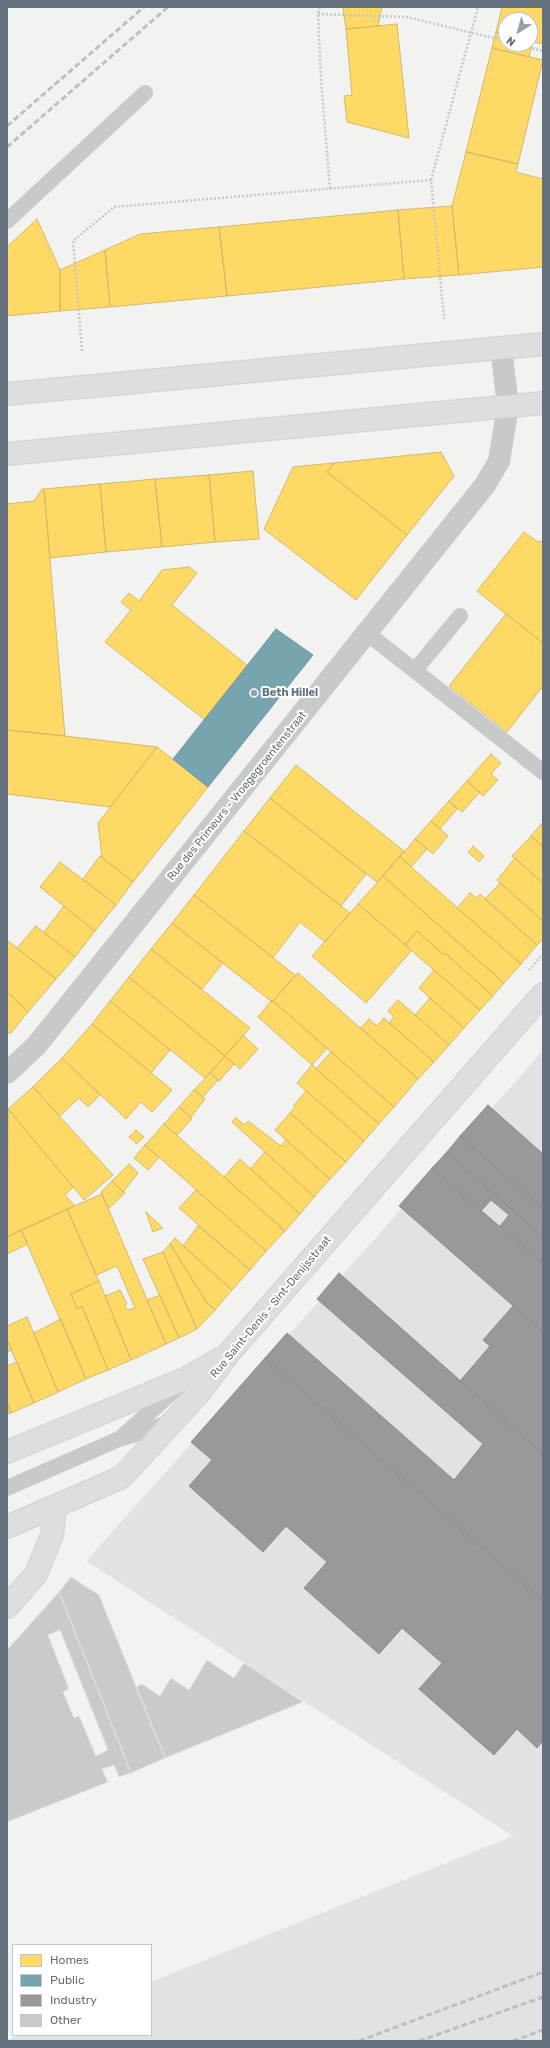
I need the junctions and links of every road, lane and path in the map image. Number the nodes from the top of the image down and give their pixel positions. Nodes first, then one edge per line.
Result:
1 (320, 7) edge
2 (478, 7) edge
3 (318, 14) junction
4 (471, 32) junction
5 (498, 39) edge
6 (145, 93) dead end
7 (431, 180) junction
8 (330, 189) junction
9 (7, 221) edge
10 (444, 319) dead end
11 (543, 344) edge
12 (502, 348) junction
13 (82, 351) dead end
14 (7, 394) edge
15 (543, 403) edge
16 (508, 406) junction
17 (7, 454) edge
18 (460, 616) dead end
19 (367, 633) junction
20 (415, 670) junction
21 (543, 772) edge
22 (543, 994) edge
23 (7, 1073) edge
24 (229, 1353) junction
25 (187, 1378) junction
26 (170, 1423) junction
27 (119, 1439) junction
28 (7, 1452) edge
29 (7, 1488) edge
30 (54, 1507) junction
31 (7, 1527) edge
32 (7, 1607) edge

1 - 3 path
2 - 4 path
3 - 4 path
3 - 8 path
4 - 5 path
4 - 7 path
6 - 9 lane
7 - 8 path
7 - 10 path
8 - 13 path
11 - 12 street
12 - 14 street
12 - 16 street, Rue des Primeurs - Vroegegroentenstraat
15 - 16 street
16 - 17 street
16 - 19 street, Rue des Primeurs - Vroegegroentenstraat
18 - 20 lane
19 - 20 lane
19 - 23 street, Rue des Primeurs - Vroegegroentenstraat
20 - 21 lane
22 - 24 street, Rue Saint-Denis - Sint-Denijsstraat
24 - 25 street
24 - 26 street, Rue Saint-Denis - Sint-Denijsstraat
25 - 27 lane
25 - 28 street
26 - 27 lane
26 - 30 street, Rue Saint-Denis - Sint-Denijsstraat
27 - 29 lane
30 - 31 street, Rue Saint-Denis - Sint-Denijsstraat
30 - 32 street

